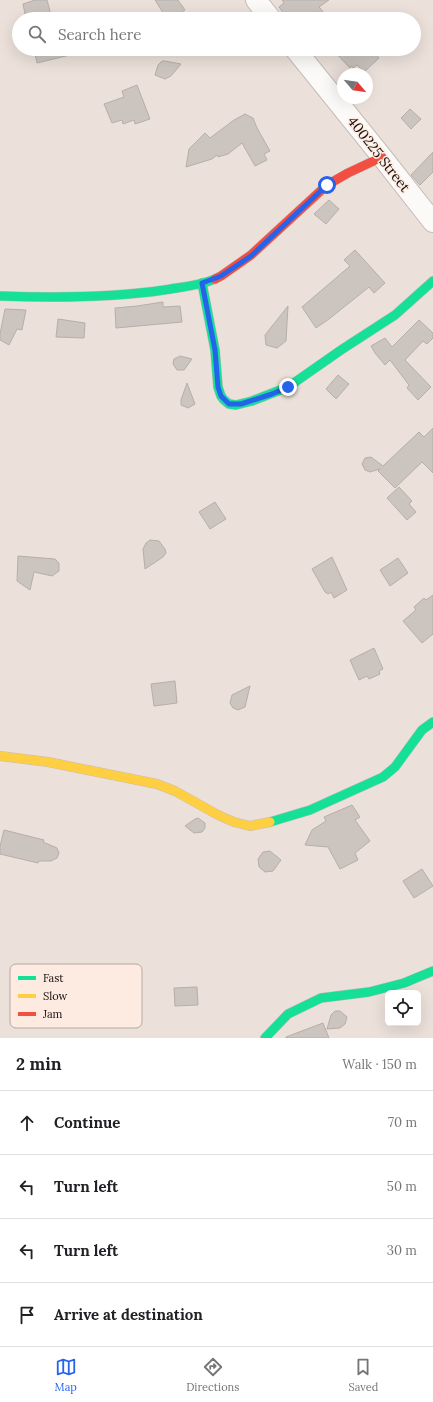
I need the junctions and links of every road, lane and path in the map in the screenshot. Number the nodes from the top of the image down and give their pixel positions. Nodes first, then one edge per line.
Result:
1 (256, 0) edge
2 (265, 12) edge
3 (301, 56) edge
4 (382, 157) junction
5 (433, 222) edge
6 (433, 281) edge
7 (202, 283) junction
8 (0, 296) edge
9 (433, 722) edge
10 (0, 756) edge
11 (433, 971) edge
12 (265, 1038) edge

1 - 2 street
3 - 4 street, 400225 Street
4 - 5 street, 400225 Street
4 - 7 street
6 - 7 street
7 - 8 street
9 - 10 street
11 - 12 street

